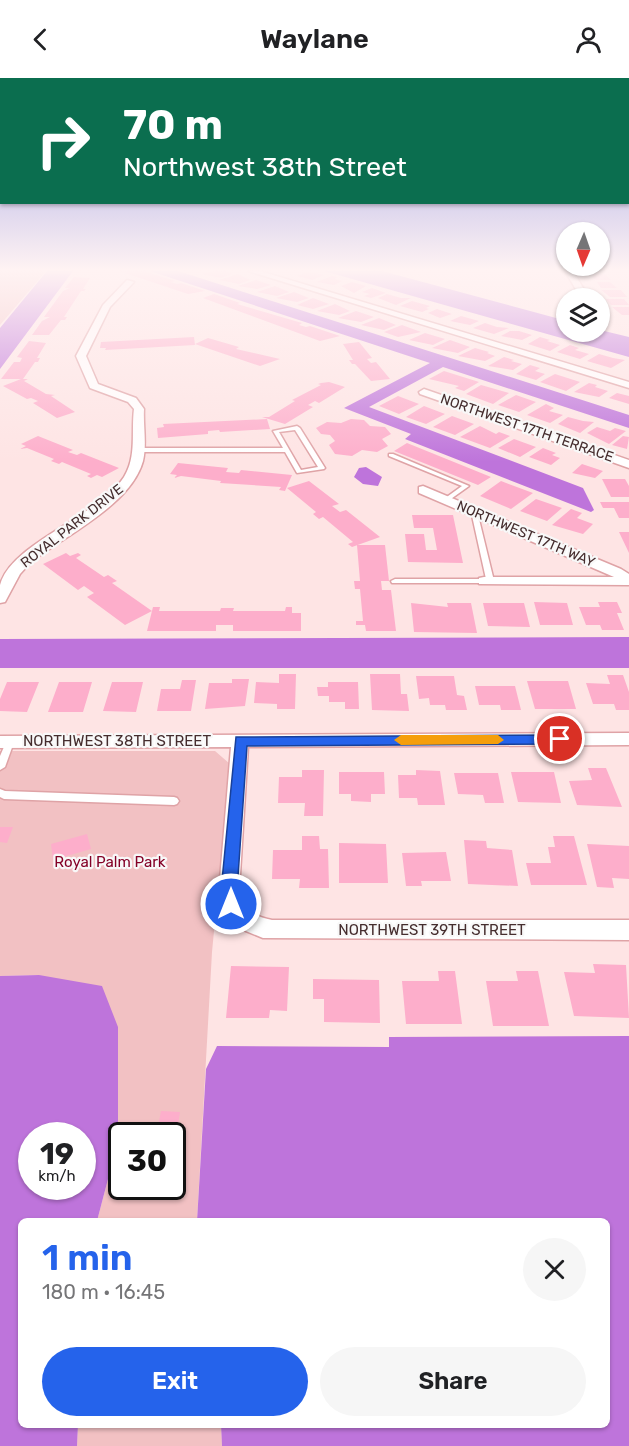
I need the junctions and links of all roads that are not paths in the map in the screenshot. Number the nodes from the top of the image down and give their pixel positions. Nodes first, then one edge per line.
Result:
1 (90, 335) edge
2 (463, 335) edge
3 (629, 385) edge
4 (424, 392) dead end
5 (138, 450) junction
6 (285, 450) junction
7 (391, 455) dead end
8 (629, 464) edge
9 (423, 490) dead end
10 (446, 500) junction
11 (474, 512) junction
12 (629, 580) edge
13 (395, 581) dead end
14 (487, 581) junction
15 (1, 597) edge
16 (629, 739) edge
17 (240, 741) junction
18 (5, 742) edge
19 (0, 767) edge
20 (0, 793) edge
21 (174, 801) dead end
22 (629, 930) edge

1 - 5 street, ROYAL PARK DRIVE
2 - 3 street
4 - 8 street, NORTHWEST 17TH TERRACE
5 - 6 lane
5 - 15 street, ROYAL PARK DRIVE
6 - 6 lane
7 - 10 lane
9 - 10 street, NORTHWEST 17TH WAY
10 - 11 street, NORTHWEST 17TH WAY
11 - 12 street, NORTHWEST 17TH WAY
11 - 14 lane
12 - 14 street
13 - 14 lane
16 - 17 street, NORTHWEST 38TH STREET
17 - 18 street, NORTHWEST 38TH STREET
17 - 22 street, NORTHWEST 39TH STREET
18 - 19 lane
20 - 21 lane

